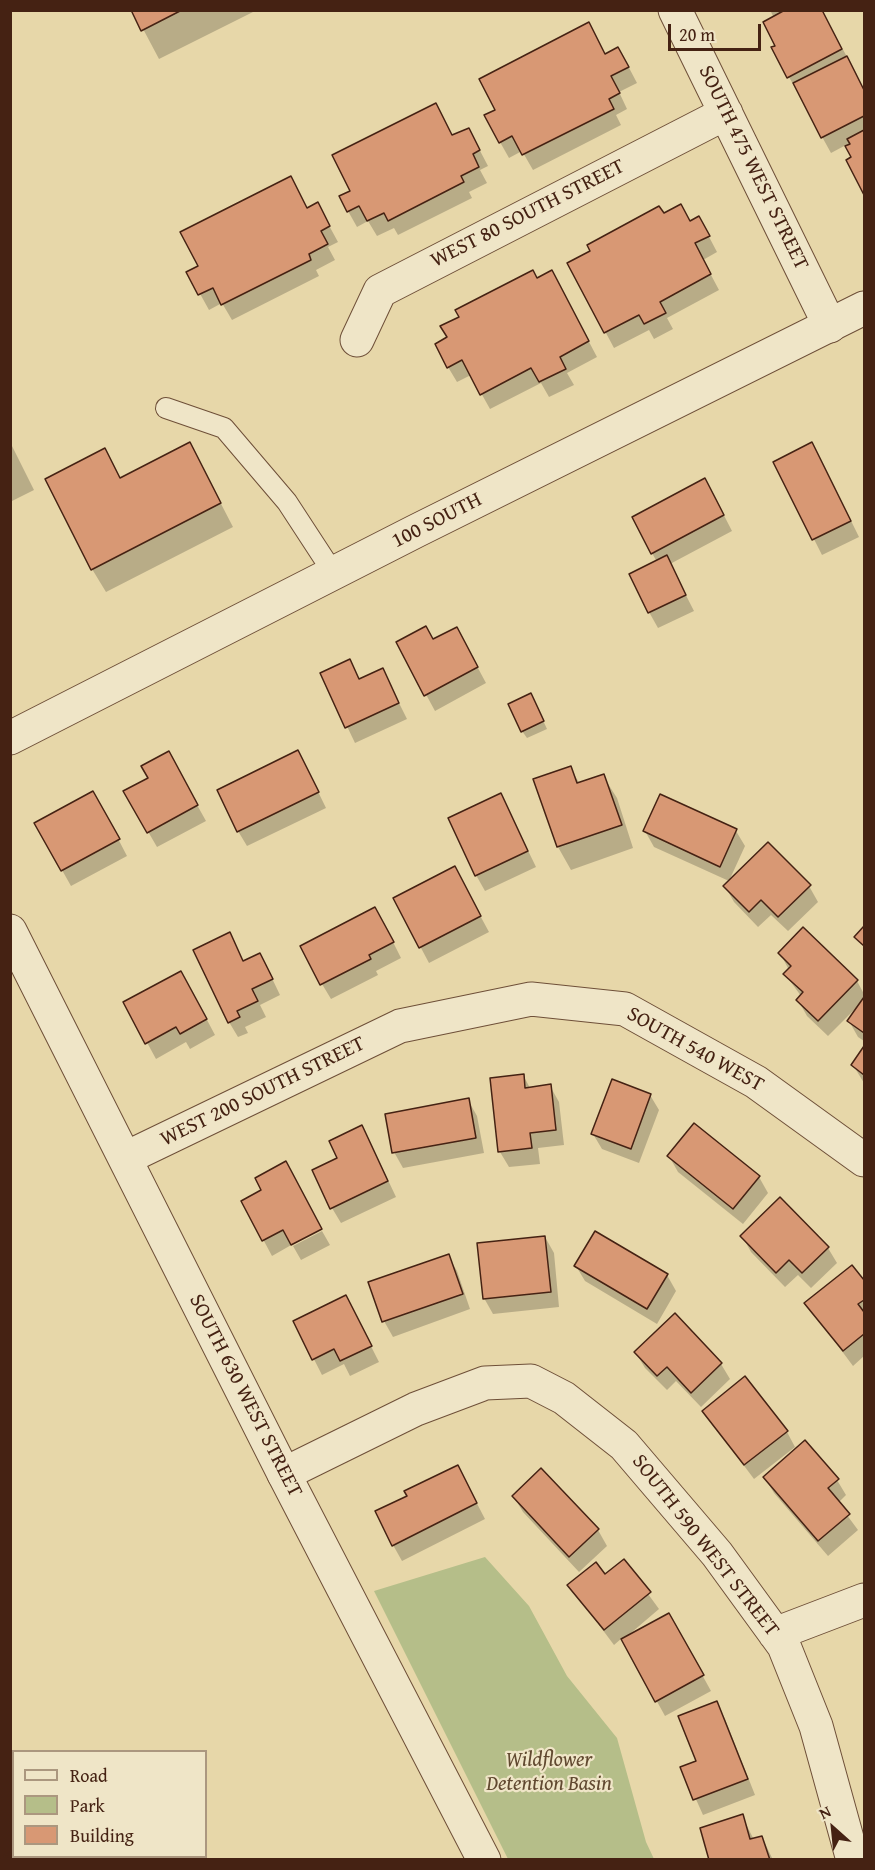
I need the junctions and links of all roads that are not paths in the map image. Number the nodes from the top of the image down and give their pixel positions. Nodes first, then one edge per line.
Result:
1 (675, 10) edge
2 (726, 113) junction
3 (864, 308) edge
4 (830, 326) junction
5 (357, 340) dead end
6 (166, 408) dead end
7 (334, 574) junction
8 (10, 738) edge
9 (10, 932) edge
10 (400, 1026) joint
11 (126, 1158) junction
12 (864, 1160) edge
13 (284, 1474) junction
14 (864, 1600) edge
15 (776, 1634) junction
16 (484, 1860) edge
17 (853, 1860) edge

1 - 2 street, SOUTH 475 WEST STREET
2 - 4 street, SOUTH 475 WEST STREET
2 - 5 street, WEST 80 SOUTH STREET
3 - 4 street, 100 SOUTH
4 - 7 street, 100 SOUTH
6 - 7 lane
7 - 8 street, 100 SOUTH
9 - 11 street, SOUTH 630 WEST STREET
10 - 11 street, WEST 200 SOUTH STREET
10 - 12 street, SOUTH 540 WEST
11 - 13 street, SOUTH 630 WEST STREET
13 - 15 street, SOUTH 590 WEST STREET
13 - 16 street, SOUTH 630 WEST STREET
14 - 15 street
15 - 17 street, SOUTH 590 WEST STREET

